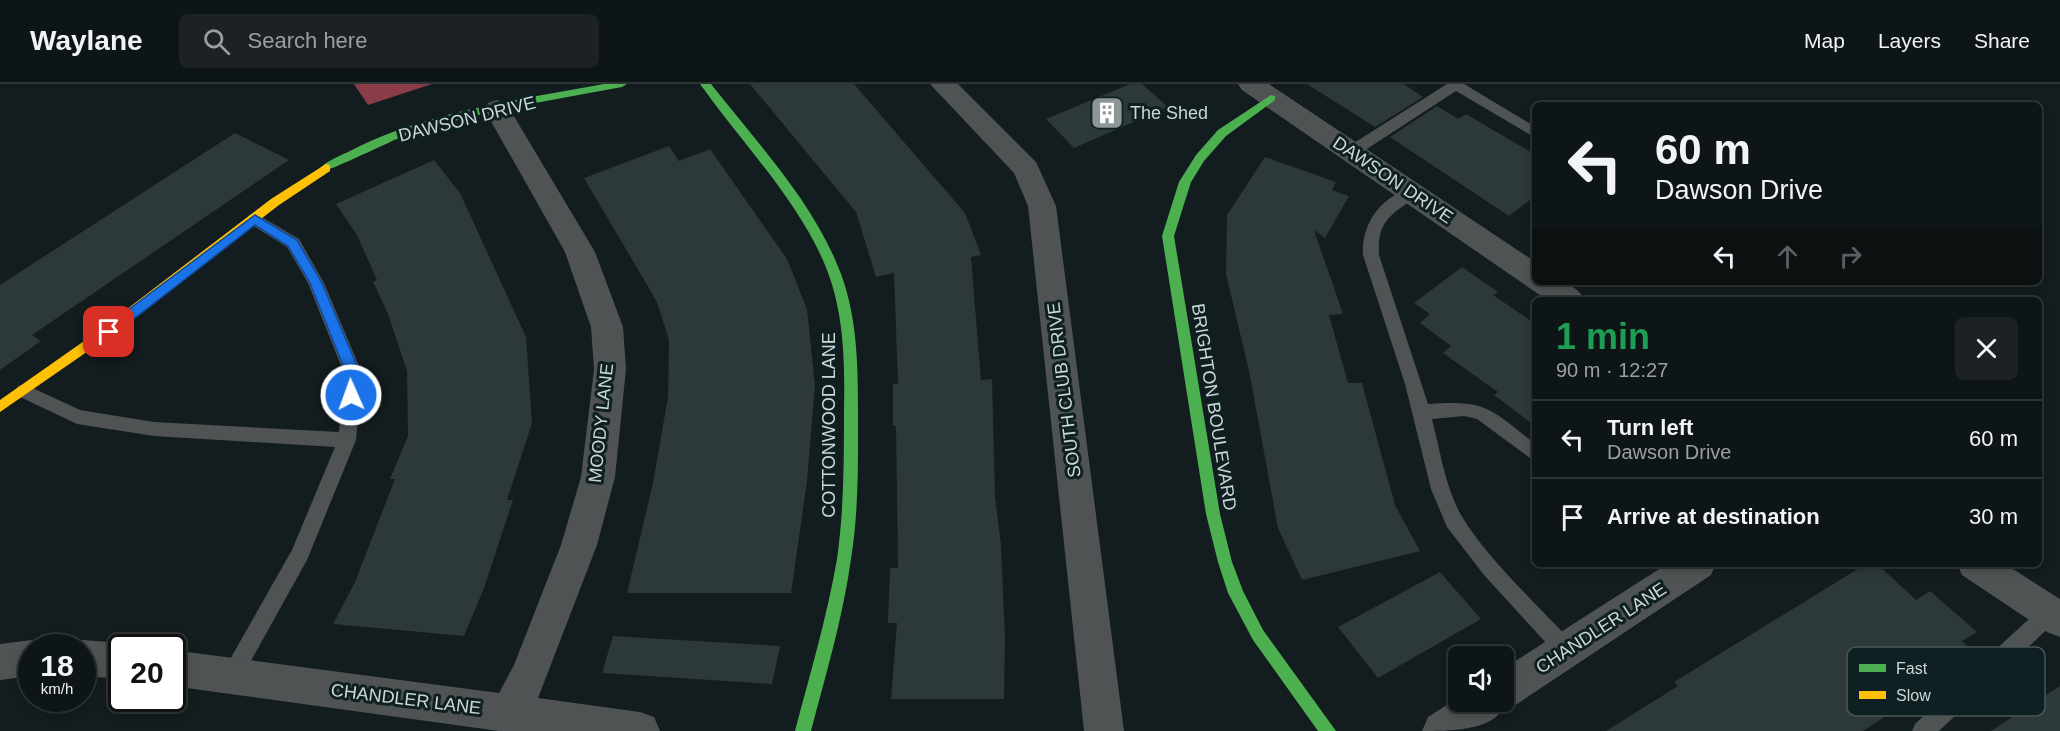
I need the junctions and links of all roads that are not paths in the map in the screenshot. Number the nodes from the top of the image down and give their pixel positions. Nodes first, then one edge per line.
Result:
1 (622, 84) edge
2 (705, 84) edge
3 (943, 84) edge
4 (1455, 84) edge
5 (1261, 91) edge
6 (497, 109) junction
7 (1532, 131) edge
8 (1351, 152) junction
9 (1412, 193) junction
10 (255, 219) junction
11 (1532, 275) edge
12 (1548, 285) edge
13 (1566, 297) edge
14 (24, 391) junction
15 (0, 407) edge
16 (1422, 412) junction
17 (347, 440) junction
18 (1532, 451) edge
19 (1687, 567) edge
20 (1980, 567) edge
21 (2055, 617) edge
22 (2020, 647) edge
23 (1566, 650) junction
24 (18, 660) edge
25 (0, 662) edge
26 (186, 670) edge
27 (231, 677) junction
28 (1514, 684) edge
29 (510, 712) junction
30 (1471, 712) edge
31 (1940, 716) edge
32 (640, 731) edge
33 (803, 731) edge
34 (1104, 731) edge
35 (1329, 731) edge
36 (1442, 731) edge
37 (1923, 731) edge

1 - 6 street, DAWSON DRIVE
2 - 33 street, COTTONWOOD LANE
3 - 34 street, SOUTH CLUB DRIVE
4 - 7 lane
4 - 8 lane
5 - 8 street, DAWSON DRIVE
5 - 35 street, BRIGHTON BOULEVARD
6 - 10 street, DAWSON DRIVE
6 - 29 street, MOODY LANE
8 - 9 street, DAWSON DRIVE
9 - 11 street, DAWSON DRIVE
9 - 16 lane
10 - 14 street, DAWSON DRIVE
10 - 17 lane
12 - 13 street
14 - 15 street, DAWSON DRIVE
14 - 17 lane
16 - 18 lane
16 - 23 lane
17 - 27 lane
19 - 23 street, CHANDLER LANE
20 - 21 street
21 - 22 lane
23 - 28 street, CHANDLER LANE
24 - 25 street
26 - 27 street, CHANDLER LANE
27 - 29 street, CHANDLER LANE
29 - 32 street, CHANDLER LANE
30 - 36 street
31 - 37 lane

